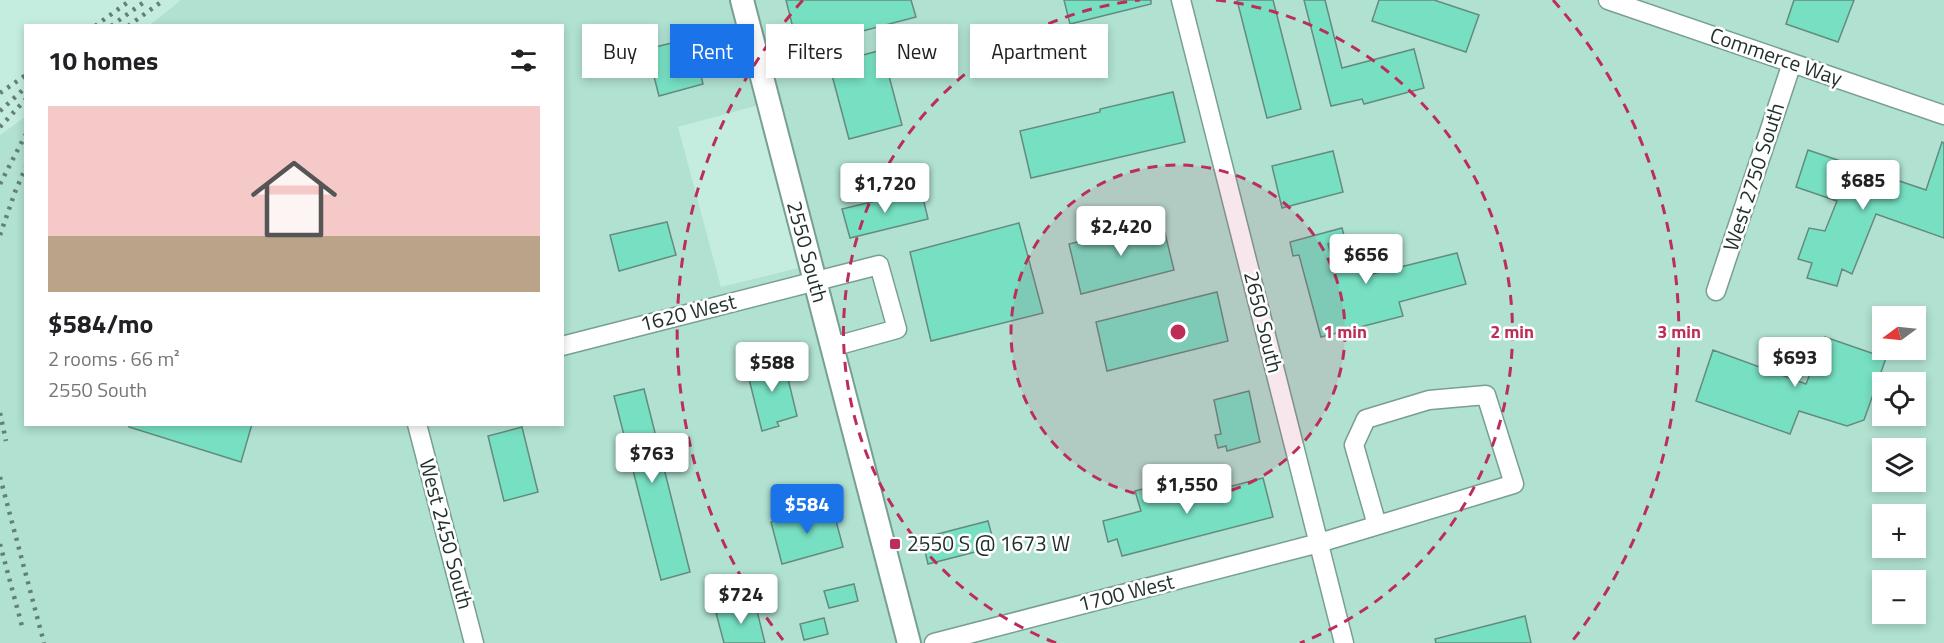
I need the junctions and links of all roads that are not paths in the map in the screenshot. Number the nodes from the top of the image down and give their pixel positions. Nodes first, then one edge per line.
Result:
1 (742, 0) edge
2 (1181, 0) edge
3 (1608, 0) edge
4 (1792, 63) junction
5 (1944, 115) edge
6 (814, 280) junction
7 (1716, 291) dead end
8 (564, 345) edge
9 (832, 347) junction
10 (418, 426) edge
11 (1377, 525) junction
12 (1319, 543) junction
13 (474, 643) edge
14 (909, 643) edge
15 (934, 643) edge
16 (1344, 643) edge

1 - 6 main road, 2550 South
2 - 12 street, 2650 South
3 - 4 street, Commerce Way
4 - 5 street, Commerce Way
4 - 7 street, West 2750 South
6 - 8 street, 1620 West
6 - 9 main road, 2550 South
6 - 9 street, 1620 West
9 - 14 main road, 2550 South
10 - 13 street, West 2450 South
11 - 11 street, 1700 West
11 - 12 street, 1700 West
12 - 15 street, 1700 West
12 - 16 street, 2650 South

